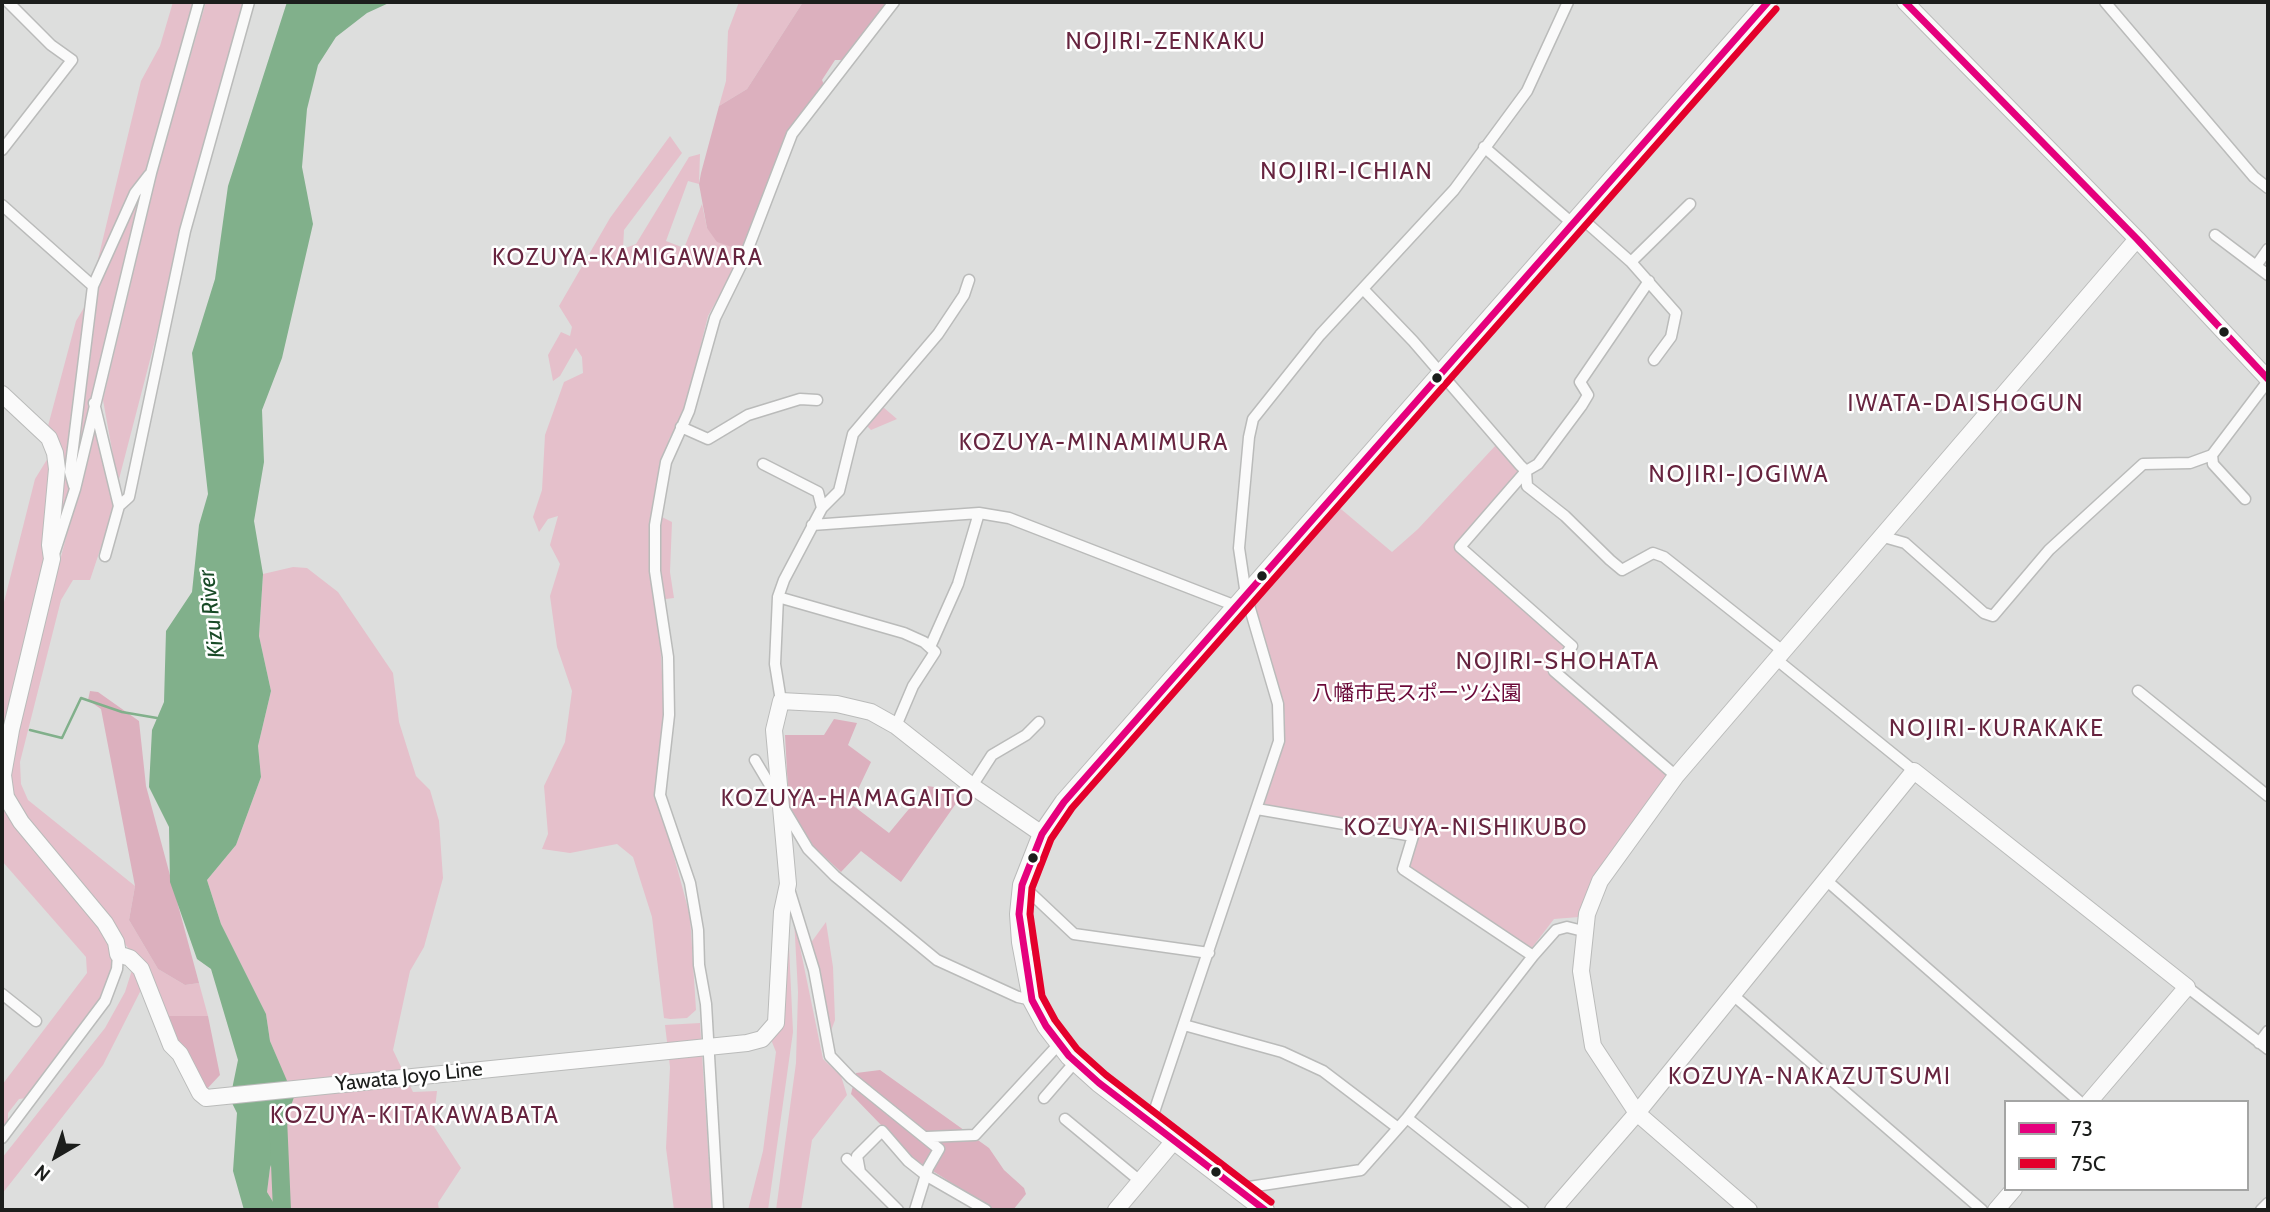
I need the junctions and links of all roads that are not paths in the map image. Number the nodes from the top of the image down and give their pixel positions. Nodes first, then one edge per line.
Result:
1 (8, 2) edge
2 (199, 2) edge
3 (249, 2) edge
4 (894, 2) edge
5 (1568, 2) edge
6 (1768, 2) edge
7 (1905, 2) edge
8 (2105, 2) edge
9 (1485, 147) junction
10 (2, 150) edge
11 (151, 173) junction
12 (2268, 188) edge
13 (1690, 204) dead end
14 (2, 205) edge
15 (1576, 219) junction
16 (2215, 235) dead end
17 (2137, 239) junction
18 (2268, 249) edge
19 (1631, 262) junction
20 (2256, 266) junction
21 (2268, 275) edge
22 (969, 280) dead end
23 (1648, 281) junction
24 (93, 286) junction
25 (1364, 290) junction
26 (1654, 360) dead end
27 (1442, 373) junction
28 (2268, 380) edge
29 (2, 394) edge
30 (817, 400) dead end
31 (94, 403) junction
32 (681, 427) junction
33 (2213, 455) junction
34 (763, 464) dead end
35 (1525, 471) junction
36 (75, 489) junction
37 (2245, 499) dead end
38 (119, 506) junction
39 (822, 508) junction
40 (979, 513) junction
41 (812, 525) junction
42 (1884, 537) junction
43 (105, 556) dead end
44 (52, 559) junction
45 (778, 597) junction
46 (1241, 600) junction
47 (930, 647) junction
48 (1780, 656) junction
49 (2138, 691) dead end
50 (781, 701) junction
51 (1039, 722) dead end
52 (896, 726) junction
53 (755, 760) dead end
54 (1914, 771) junction
55 (1676, 776) junction
56 (972, 786) junction
57 (2268, 796) edge
58 (783, 809) junction
59 (1257, 809) junction
60 (1042, 834) junction
61 (1826, 880) junction
62 (788, 884) junction
63 (1023, 885) junction
64 (1583, 931) junction
65 (1209, 953) junction
66 (118, 954) junction
67 (1533, 956) junction
68 (2187, 987) junction
69 (2, 994) edge
70 (1733, 995) junction
71 (1032, 1000) junction
72 (36, 1021) dead end
73 (1184, 1025) junction
74 (2268, 1031) edge
75 (1059, 1044) junction
76 (706, 1045) junction
77 (2263, 1046) edge
78 (1075, 1062) junction
79 (1044, 1098) dead end
80 (2078, 1100) edge
81 (2091, 1100) edge
82 (1637, 1113) junction
83 (1408, 1118) junction
84 (1065, 1119) dead end
85 (1150, 1124) junction
86 (1398, 1128) junction
87 (2, 1138) edge
88 (927, 1138) junction
89 (1173, 1142) junction
90 (847, 1159) dead end
91 (860, 1172) junction
92 (927, 1176) junction
93 (1140, 1181) junction
94 (1236, 1189) junction
95 (2012, 1191) edge
96 (2268, 1203) edge
97 (718, 1210) edge
98 (898, 1210) edge
99 (915, 1210) edge
100 (984, 1210) edge
101 (1116, 1210) edge
102 (1265, 1210) edge
103 (1523, 1210) edge
104 (1553, 1210) edge
105 (1749, 1210) edge
106 (1982, 1210) edge
107 (1996, 1210) edge
108 (2261, 1210) edge

1 - 10 street
2 - 11 street
3 - 38 street
4 - 32 street
5 - 9 street
6 - 15 main road
7 - 17 main road
8 - 12 street
9 - 15 street
9 - 25 street
11 - 24 street
11 - 31 street
13 - 19 street
14 - 24 street
15 - 19 street
15 - 27 main road
16 - 20 street
17 - 28 main road
17 - 42 main road
18 - 20 street
19 - 23 street
20 - 21 street
22 - 39 street
23 - 26 street
23 - 35 street
24 - 36 street
25 - 27 street
25 - 46 street
27 - 35 street
27 - 46 main road
28 - 33 street
29 - 44 main road, Yawata Joyo Line
30 - 32 street
31 - 36 street
31 - 38 street
32 - 76 street
33 - 37 street
33 - 42 street
34 - 39 street
35 - 48 street
35 - 55 street
36 - 44 street
38 - 43 street
39 - 41 street
40 - 41 street
40 - 46 street
40 - 47 street
41 - 45 street
42 - 48 main road
44 - 66 main road, Yawata Joyo Line
45 - 47 street
45 - 50 street
46 - 59 street
46 - 60 main road
47 - 52 street
48 - 54 street
48 - 55 main road
49 - 57 street
50 - 52 main road
50 - 58 main road, Yawata Joyo Line
51 - 56 street
52 - 56 main road
53 - 58 street
54 - 61 main road
54 - 68 main road
55 - 64 main road
56 - 60 main road
58 - 62 main road, Yawata Joyo Line
58 - 71 street
59 - 65 street
59 - 67 street
60 - 63 main road
61 - 70 main road
61 - 80 street
62 - 76 main road, Yawata Joyo Line
62 - 88 street
63 - 65 street
63 - 71 main road
64 - 67 street
64 - 82 main road
65 - 73 street
66 - 76 main road, Yawata Joyo Line
66 - 87 street
67 - 83 street
68 - 77 street
68 - 81 main road
69 - 72 street
70 - 82 main road
70 - 106 street
71 - 75 main road
73 - 85 street
73 - 86 street
74 - 77 street
75 - 78 main road
75 - 88 street
76 - 97 street
78 - 79 street
78 - 85 main road
82 - 104 main road
82 - 105 main road
83 - 86 street
83 - 103 street
84 - 93 street
85 - 89 main road
86 - 94 street
88 - 92 street
89 - 93 main road
89 - 94 main road
90 - 91 street
91 - 92 street
91 - 98 street
92 - 99 street
92 - 100 street
93 - 101 main road
94 - 102 main road
95 - 107 main road
96 - 108 street

